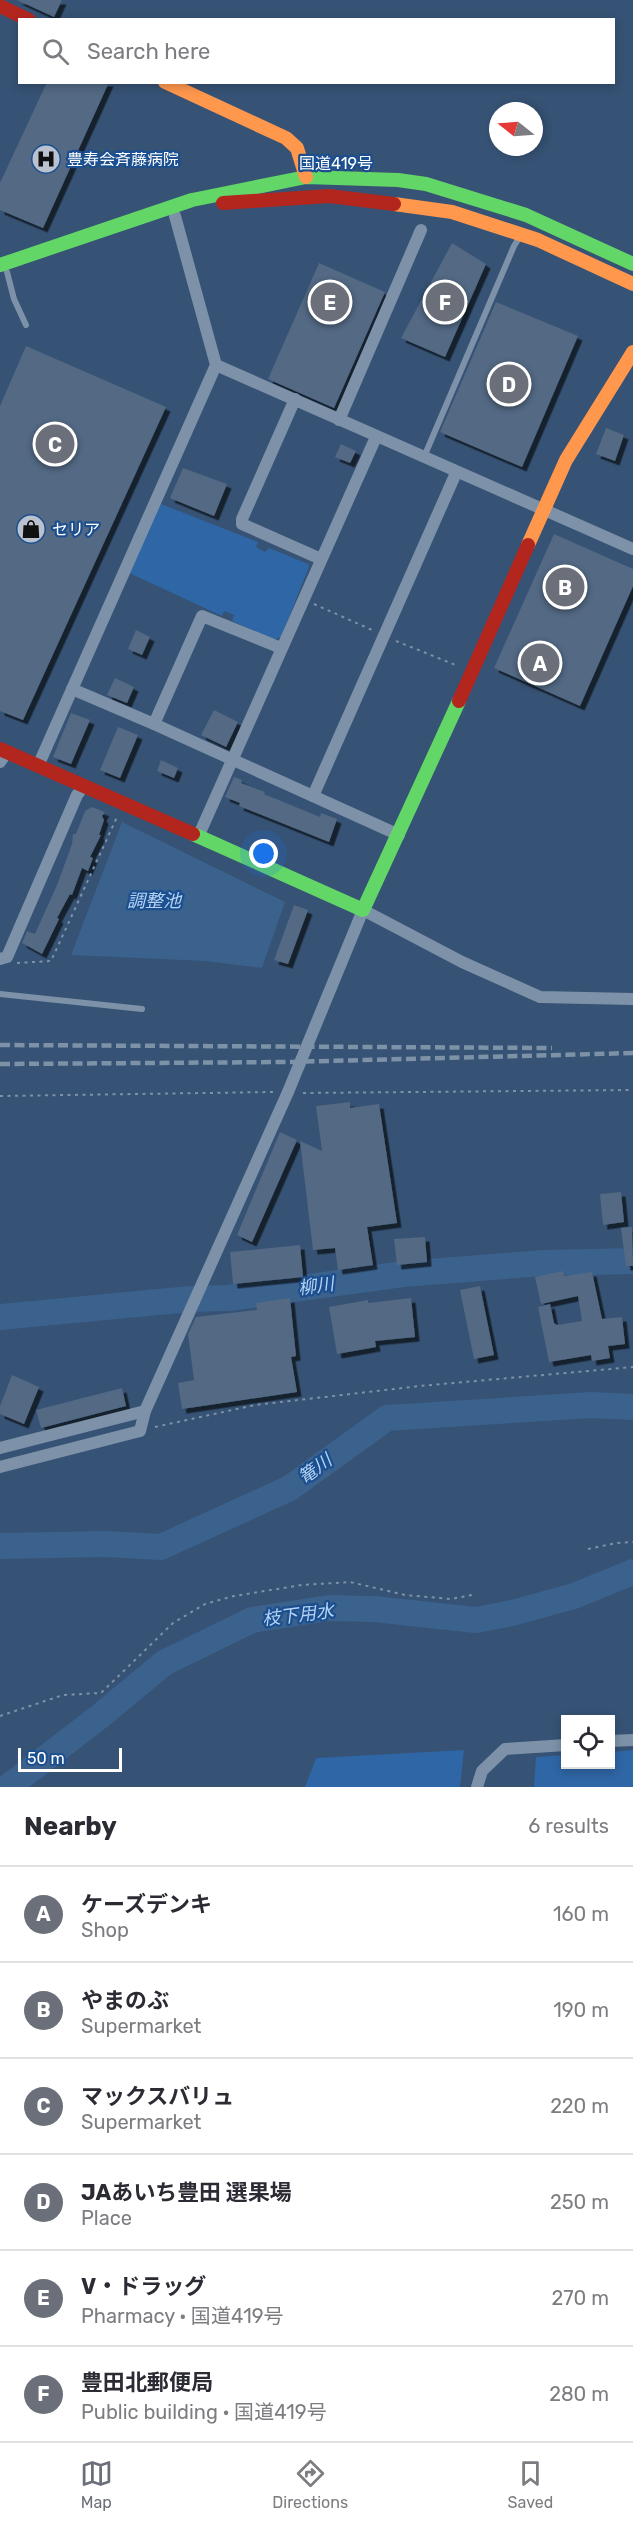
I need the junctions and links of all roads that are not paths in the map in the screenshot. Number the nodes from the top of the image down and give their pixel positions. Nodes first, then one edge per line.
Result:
1 (0, 6) edge
2 (25, 18) edge
3 (169, 84) edge
4 (306, 177) junction
5 (175, 216) junction
6 (421, 230) dead end
7 (522, 235) junction
8 (633, 264) edge
9 (2, 270) edge
10 (633, 284) edge
11 (26, 324) dead end
12 (633, 352) edge
13 (216, 365) junction
14 (295, 399) junction
15 (339, 420) junction
16 (376, 437) junction
17 (424, 458) junction
18 (456, 473) junction
19 (544, 509) junction
20 (633, 549) edge
21 (321, 559) junction
22 (281, 648) junction
23 (72, 689) junction
24 (154, 724) junction
25 (2, 754) edge
26 (233, 760) junction
27 (38, 765) junction
28 (84, 786) junction
29 (313, 796) junction
30 (399, 834) junction
31 (198, 837) junction
32 (363, 910) junction
33 (3, 958) edge
34 (0, 994) edge
35 (633, 999) edge
36 (142, 1009) dead end
37 (145, 1411) junction
38 (0, 1448) edge
39 (0, 1467) edge
40 (633, 1740) edge
41 (615, 1741) edge
42 (561, 1745) edge
43 (477, 1787) edge

1 - 2 main road
3 - 4 main road
4 - 8 main road, 国道419号
4 - 9 main road, 国道419号
5 - 7 main road, 国道419号
5 - 9 main road, 国道419号
5 - 13 street
6 - 15 street
7 - 10 main road, 国道419号
7 - 17 lane
9 - 11 lane
12 - 19 main road
13 - 14 street
13 - 23 street
14 - 15 street
14 - 21 street
15 - 16 street
16 - 17 street
16 - 21 street
17 - 18 street
18 - 19 street
18 - 29 street
19 - 20 street
19 - 30 main road
21 - 22 street
22 - 24 street
22 - 26 street
23 - 24 street
23 - 27 street
24 - 26 street
25 - 27 main road
26 - 29 street
26 - 31 street
27 - 28 main road
28 - 31 main road
28 - 33 street
29 - 30 street
30 - 32 main road
31 - 32 main road
32 - 35 street
32 - 37 street
34 - 36 lane
37 - 38 street
37 - 39 street
40 - 41 street
42 - 43 street

